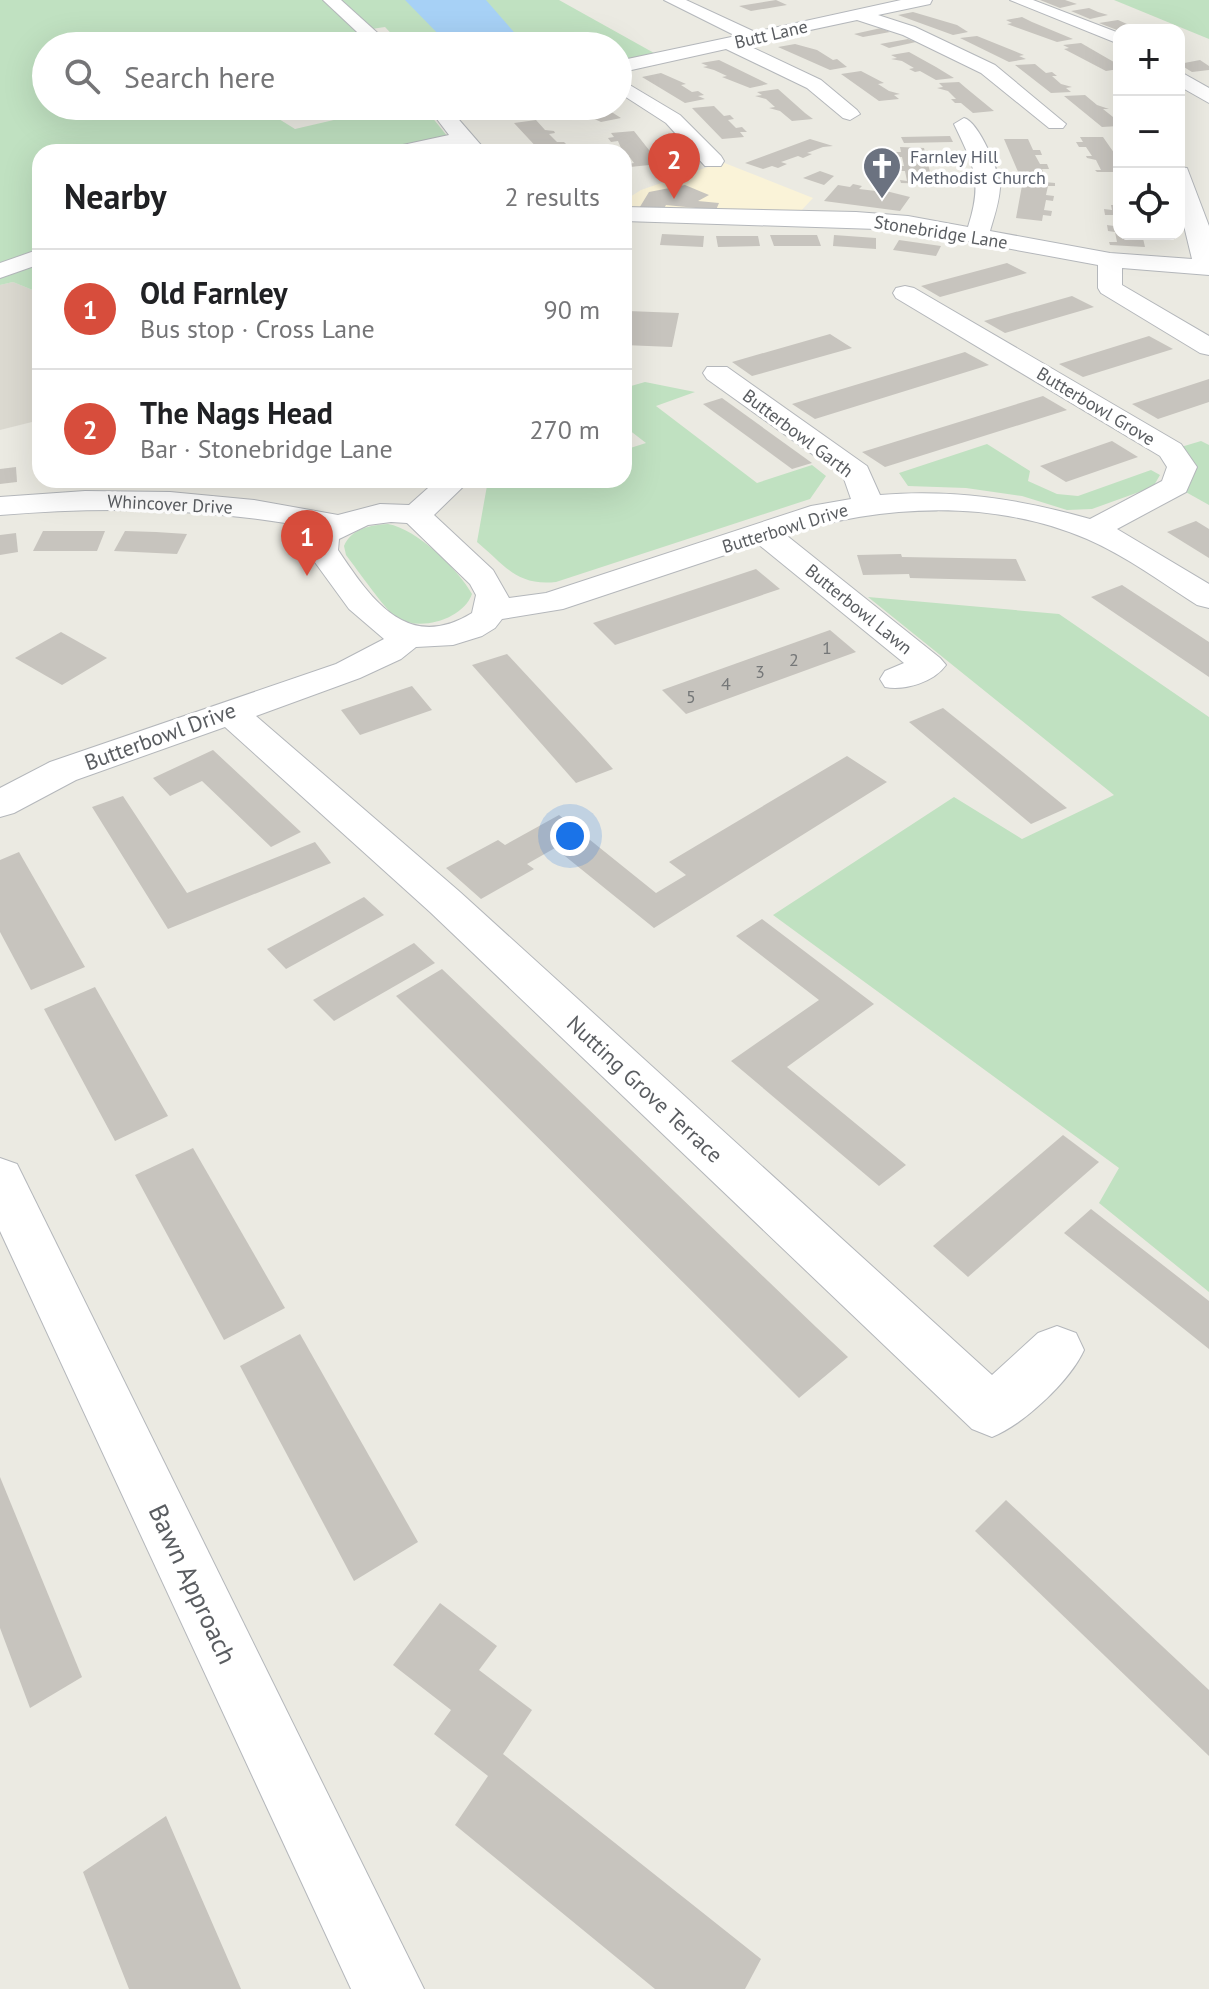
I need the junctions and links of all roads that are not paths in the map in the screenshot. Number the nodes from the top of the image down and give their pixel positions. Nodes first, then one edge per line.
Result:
1 (331, 0) edge
2 (672, 0) edge
3 (924, 0) edge
4 (1018, 0) edge
5 (857, 14) junction
6 (367, 32) edge
7 (1113, 37) edge
8 (755, 38) junction
9 (730, 44) junction
10 (632, 64) edge
11 (1185, 81) edge
12 (632, 93) edge
13 (1209, 97) edge
14 (850, 114) dead end
15 (448, 120) edge
16 (964, 124) dead end
17 (1056, 124) dead end
18 (468, 144) edge
19 (713, 161) dead end
20 (1185, 186) edge
21 (632, 215) edge
22 (1203, 225) edge
23 (977, 235) junction
24 (32, 259) edge
25 (1110, 260) junction
26 (1208, 268) edge
27 (0, 271) edge
28 (905, 293) dead end
29 (1209, 347) edge
30 (717, 373) dead end
31 (446, 488) edge
32 (114, 490) edge
33 (868, 504) junction
34 (0, 506) edge
35 (416, 515) junction
36 (338, 524) junction
37 (1092, 530) junction
38 (764, 533) junction
39 (1209, 598) edge
40 (491, 610) junction
41 (409, 636) junction
42 (898, 679) dead end
43 (229, 711) junction
44 (0, 804) edge
45 (0, 1178) edge
46 (1057, 1350) dead end
47 (388, 1989) edge

1 - 6 street
2 - 8 street
3 - 5 street, Butt Lane
4 - 7 street
5 - 8 street, Butt Lane
5 - 17 street
8 - 9 street, Butt Lane
9 - 10 street, Butt Lane
9 - 14 street
11 - 13 street
12 - 19 street
15 - 18 street
16 - 23 street
20 - 22 street
21 - 23 street, Stonebridge Lane
22 - 26 street
23 - 25 street, Stonebridge Lane
24 - 27 street
25 - 26 street, Stonebridge Lane
25 - 29 street
28 - 37 street, Butterbowl Grove
30 - 33 street, Butterbowl Garth
31 - 35 street
32 - 34 street, Whincover Drive
32 - 36 street, Whincover Drive
33 - 37 street, Butterbowl Drive
33 - 38 street, Butterbowl Drive
35 - 36 street
35 - 40 street
36 - 41 street
37 - 39 street, Butterbowl Drive
38 - 40 street, Butterbowl Drive
38 - 42 street, Butterbowl Lawn
40 - 41 street
41 - 43 street, Butterbowl Drive
43 - 44 street, Butterbowl Drive
43 - 46 street, Nutting Grove Terrace
45 - 47 street, Bawn Approach

